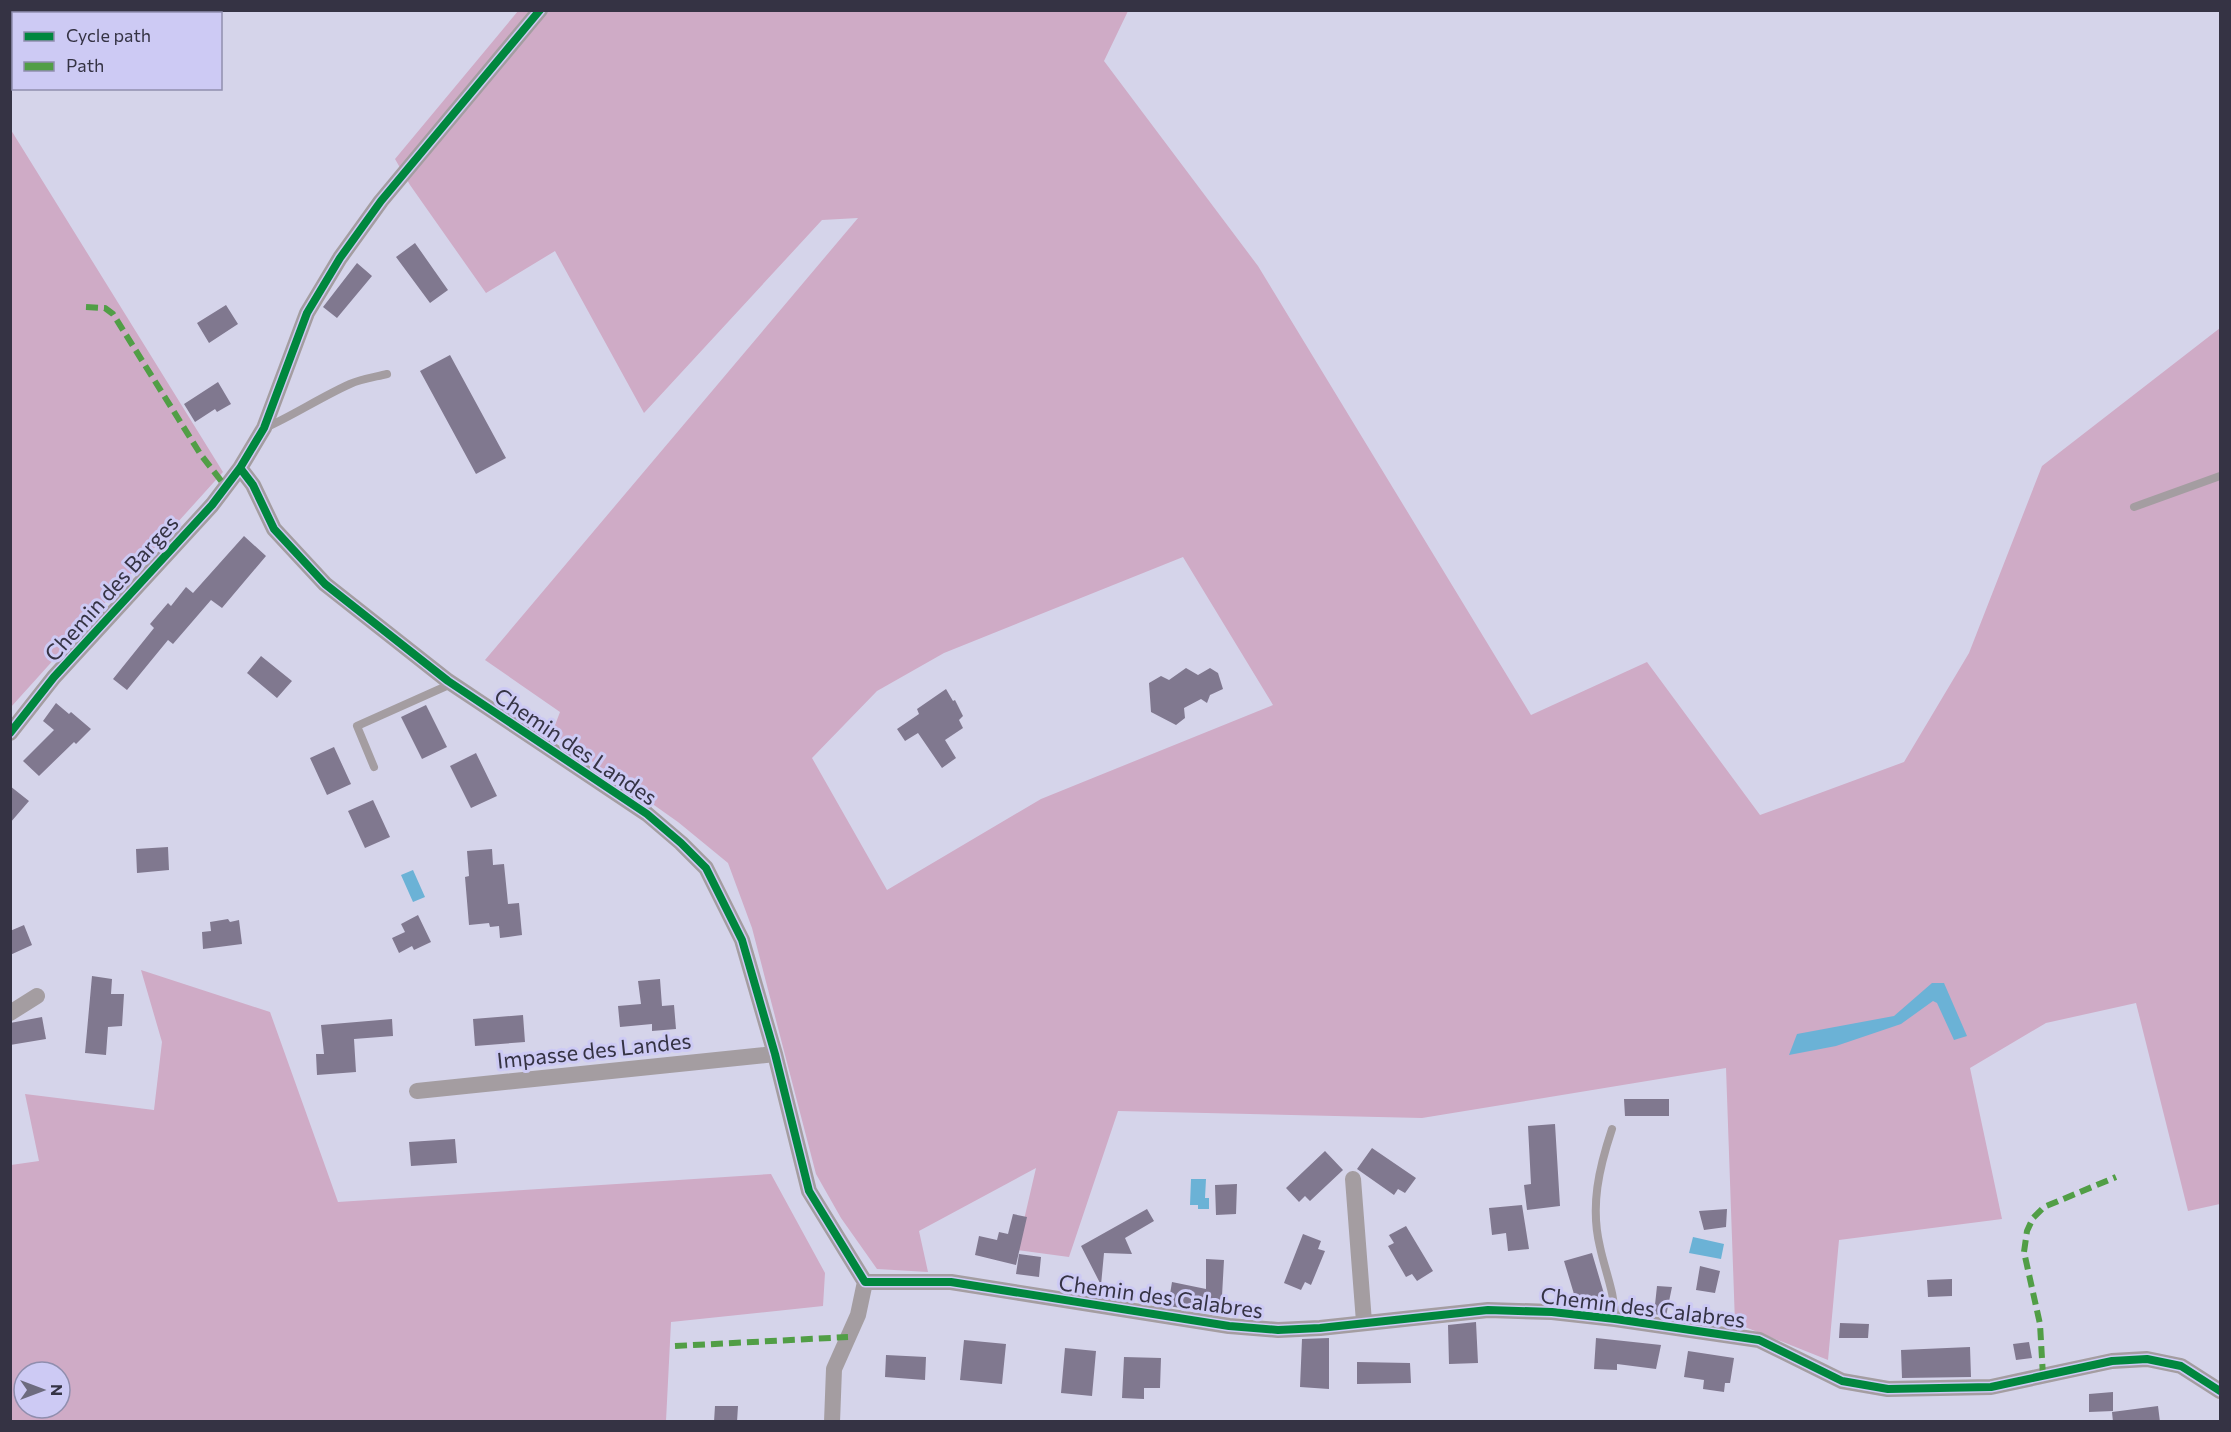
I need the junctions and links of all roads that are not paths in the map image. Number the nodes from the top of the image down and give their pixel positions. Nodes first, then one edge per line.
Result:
1 (540, 10) edge
2 (387, 374) dead end
3 (264, 428) junction
4 (240, 468) junction
5 (2220, 476) edge
6 (2134, 507) dead end
7 (451, 684) junction
8 (10, 734) edge
9 (374, 767) dead end
10 (37, 996) dead end
11 (10, 1013) edge
12 (775, 1054) junction
13 (417, 1090) dead end
14 (1612, 1129) dead end
15 (1353, 1179) dead end
16 (865, 1282) junction
17 (1615, 1319) junction
18 (1364, 1322) junction
19 (2220, 1391) edge
20 (832, 1422) edge

1 - 3 street, Chemin des Barges
2 - 3 lane
3 - 4 street, Chemin des Barges
4 - 7 street, Chemin des Landes
4 - 8 street, Chemin des Barges
5 - 6 lane
7 - 9 lane
7 - 12 street, Chemin des Landes
10 - 11 street
12 - 13 street, Impasse des Landes
12 - 16 street, Chemin des Landes
14 - 17 lane
15 - 18 street
16 - 18 street, Chemin des Calabres
16 - 20 street
17 - 18 street, Chemin des Calabres
17 - 19 street, Chemin des Calabres

